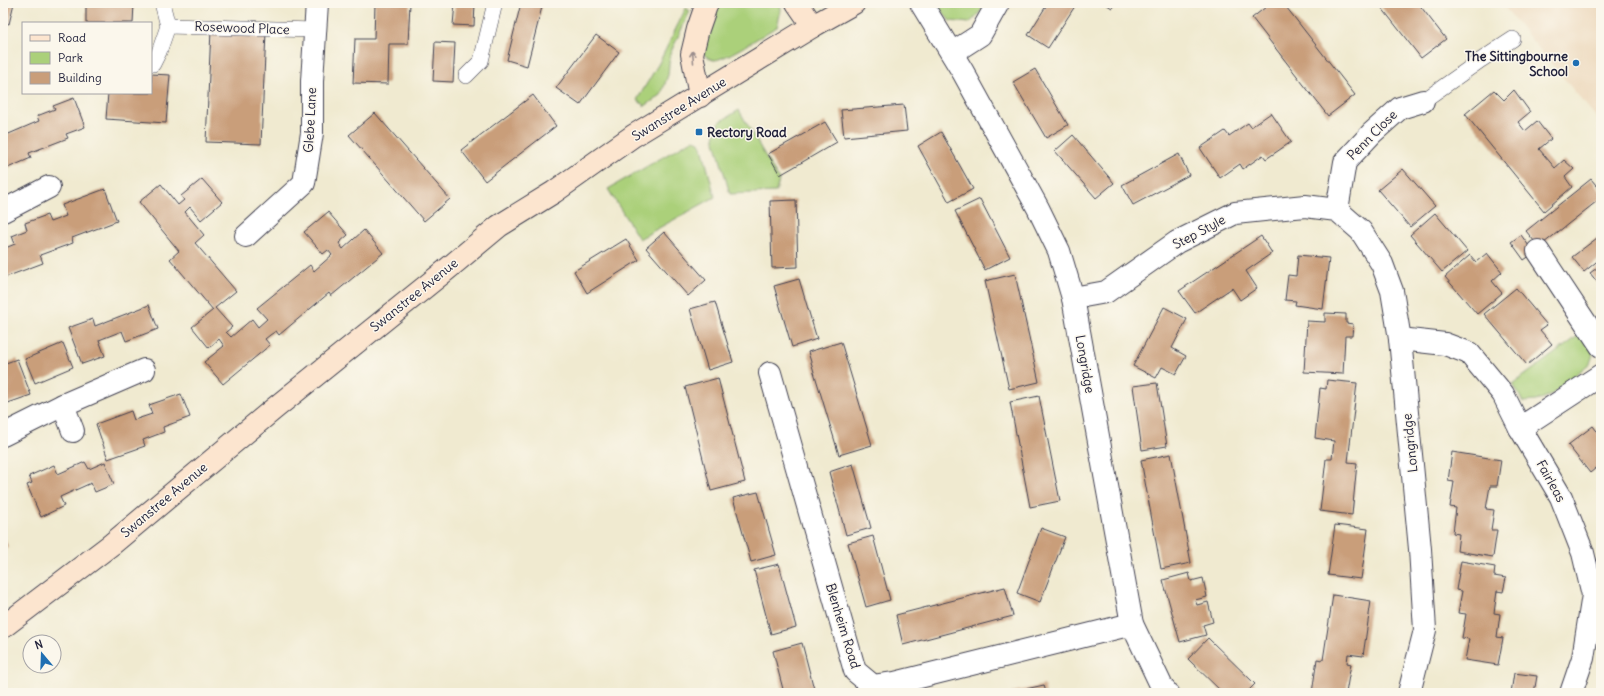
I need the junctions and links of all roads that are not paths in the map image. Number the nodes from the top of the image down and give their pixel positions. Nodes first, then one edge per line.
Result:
1 (162, 3) edge
2 (317, 3) edge
3 (495, 3) edge
4 (708, 3) edge
5 (797, 3) edge
6 (854, 3) edge
7 (922, 3) edge
8 (998, 3) edge
9 (168, 26) junction
10 (813, 26) junction
11 (315, 30) junction
12 (1513, 39) dead end
13 (952, 53) junction
14 (152, 64) edge
15 (466, 76) dead end
16 (700, 96) junction
17 (1423, 101) joint
18 (49, 187) dead end
19 (4, 210) edge
20 (1337, 210) junction
21 (246, 236) dead end
22 (1538, 251) dead end
23 (1074, 298) junction
24 (1400, 339) junction
25 (1601, 346) edge
26 (144, 370) dead end
27 (770, 373) dead end
28 (1601, 375) edge
29 (63, 405) junction
30 (1520, 428) junction
31 (73, 431) dead end
32 (3, 435) edge
33 (1132, 624) junction
34 (3, 627) edge
35 (1167, 693) edge
36 (1409, 693) edge
37 (1571, 693) edge

1 - 9 lane
2 - 11 street, Glebe Lane
3 - 15 lane
16 -> 4 street
5 - 10 street
6 - 10 street, Swanstree Avenue
7 - 13 street, Longridge
8 - 13 street
9 - 11 lane, Rosewood Place
9 - 14 lane
10 - 16 street, Swanstree Avenue
11 - 21 street, Glebe Lane
12 - 17 lane
13 - 23 street, Longridge
16 - 34 street, Swanstree Avenue
17 - 20 street, Penn Close
18 - 19 street
20 - 23 street, Step Style
20 - 24 street, Longridge
22 - 25 street
23 - 33 street, Longridge
24 - 30 street, Fairleas
24 - 36 street, Longridge
26 - 29 street
27 - 33 street, Blenheim Road
28 - 30 street
29 - 31 street
29 - 32 street
30 - 37 street, Fairleas
33 - 35 street, Longridge

